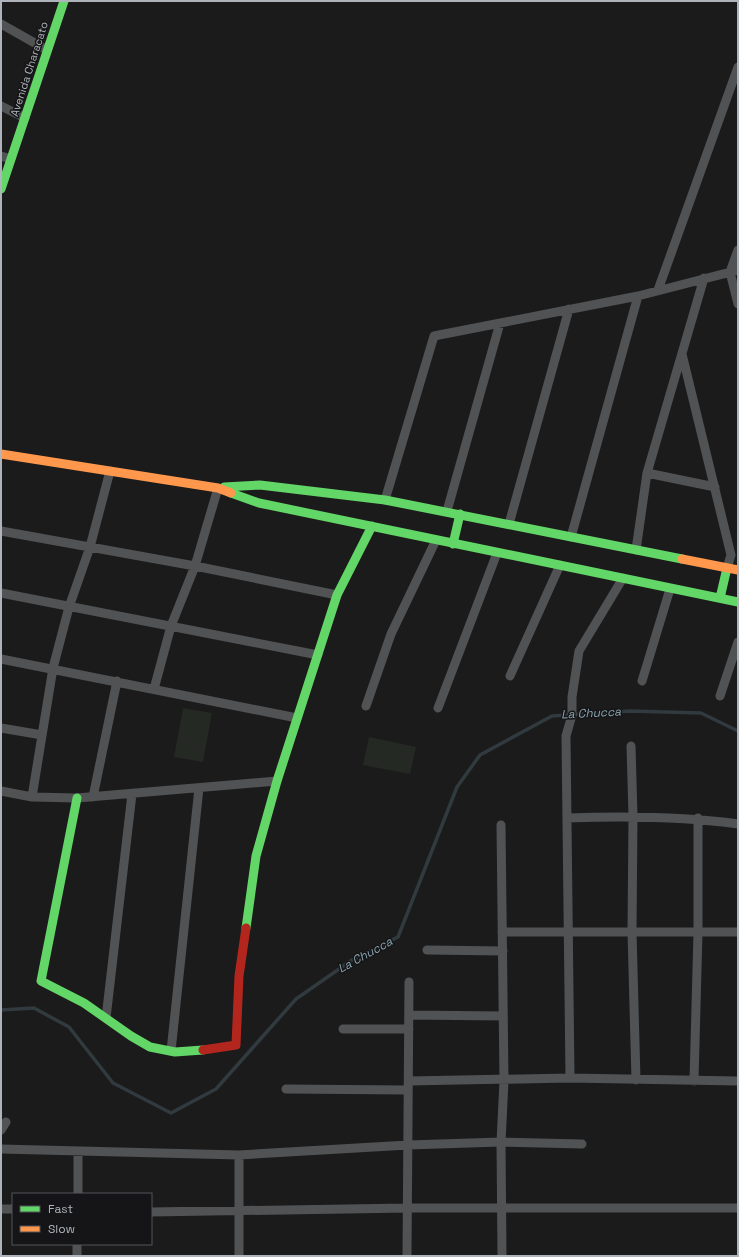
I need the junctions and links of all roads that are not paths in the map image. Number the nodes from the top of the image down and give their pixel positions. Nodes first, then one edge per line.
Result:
1 (64, 1) edge
2 (1, 24) edge
3 (47, 50) junction
4 (738, 67) edge
5 (1, 106) edge
6 (25, 118) junction
7 (1, 156) edge
8 (11, 159) junction
9 (1, 189) edge
10 (738, 250) edge
11 (734, 271) edge
12 (704, 278) junction
13 (658, 290) junction
14 (638, 296) junction
15 (738, 304) edge
16 (569, 309) junction
17 (500, 323) junction
18 (682, 353) junction
19 (1, 454) edge
20 (110, 471) junction
21 (647, 473) junction
22 (715, 487) junction
23 (218, 488) junction
24 (385, 500) junction
25 (447, 511) junction
26 (460, 514) junction
27 (509, 524) junction
28 (372, 526) junction
29 (1, 531) edge
30 (571, 537) junction
31 (436, 540) junction
32 (453, 544) junction
33 (90, 547) junction
34 (636, 550) junction
35 (497, 553) junction
36 (560, 565) junction
37 (195, 566) junction
38 (727, 568) junction
39 (738, 570) edge
40 (623, 578) junction
41 (670, 589) junction
42 (1, 593) edge
43 (337, 596) junction
44 (720, 598) junction
45 (738, 602) edge
46 (69, 606) junction
47 (171, 626) junction
48 (738, 642) edge
49 (318, 655) junction
50 (1, 659) edge
51 (53, 668) junction
52 (510, 676) dead end
53 (642, 681) dead end
54 (117, 682) junction
55 (154, 689) junction
56 (720, 696) dead end
57 (366, 706) dead end
58 (438, 708) dead end
59 (297, 718) junction
60 (1, 728) edge
61 (42, 735) junction
62 (631, 746) dead end
63 (277, 781) junction
64 (199, 788) junction
65 (1, 791) edge
66 (132, 794) junction
67 (93, 797) junction
68 (32, 798) junction
69 (77, 798) junction
70 (633, 816) junction
71 (567, 818) junction
72 (698, 818) junction
73 (738, 824) edge
74 (501, 825) dead end
75 (502, 932) junction
76 (632, 932) junction
77 (698, 932) junction
78 (738, 932) edge
79 (567, 933) junction
80 (427, 950) dead end
81 (503, 951) junction
82 (410, 982) dead end
83 (409, 1015) junction
84 (503, 1016) junction
85 (106, 1018) junction
86 (343, 1028) dead end
87 (409, 1029) junction
88 (171, 1051) junction
89 (570, 1078) junction
90 (504, 1080) junction
91 (636, 1080) junction
92 (694, 1081) junction
93 (738, 1081) edge
94 (408, 1086) junction
95 (286, 1089) dead end
96 (501, 1142) junction
97 (582, 1144) dead end
98 (408, 1145) junction
99 (1, 1149) edge
100 (78, 1152) junction
101 (239, 1155) junction
102 (78, 1193) edge
103 (407, 1208) junction
104 (502, 1208) junction
105 (738, 1208) edge
106 (1, 1209) edge
107 (12, 1209) edge
108 (152, 1212) edge
109 (240, 1212) junction
110 (77, 1245) edge
111 (77, 1256) edge
112 (238, 1256) edge
113 (407, 1256) edge
114 (502, 1256) edge

1 - 3 street, Avenida Characato
2 - 3 street
3 - 6 street, Avenida Characato
4 - 13 street
5 - 6 street
6 - 8 street, Avenida Characato
7 - 8 street
8 - 9 street, Avenida Characato
10 - 11 street
11 - 12 street
11 - 15 street
12 - 13 street
12 - 18 street
13 - 14 street
14 - 16 street
14 - 30 street
16 - 17 street
16 - 27 street
17 - 24 street
17 - 25 street
18 - 21 street
18 - 22 street
19 - 20 street
20 - 23 street
20 - 33 street
21 - 22 street
21 - 34 street
22 - 38 street
23 - 24 street
23 - 28 street
23 - 37 street
24 - 25 street
25 - 26 street
26 - 27 street
26 - 32 street
27 - 30 street
28 - 31 street
28 - 43 street
29 - 33 street
30 - 34 street
31 - 32 street
31 - 57 street
32 - 35 street
33 - 37 street
33 - 46 street
34 - 38 street
35 - 36 street
35 - 58 street
36 - 40 street
36 - 52 street
37 - 43 street
37 - 47 street
38 - 39 street
38 - 44 street
40 - 41 street
40 - 71 street
41 - 44 street
41 - 53 street
42 - 46 street
43 - 49 street
44 - 45 street
46 - 47 street
46 - 51 street
47 - 49 street
47 - 55 street
48 - 56 street
49 - 59 street
50 - 51 street
51 - 54 street
51 - 61 street
54 - 55 street
54 - 67 street
55 - 59 street
59 - 63 street
60 - 61 street
61 - 68 street
62 - 70 street
63 - 64 street
63 - 88 street
64 - 66 street
64 - 88 street
65 - 68 street
66 - 67 street
66 - 85 street
67 - 69 street
68 - 69 street
69 - 85 street
70 - 71 street
70 - 72 street
70 - 76 street
71 - 79 street
72 - 73 street
72 - 77 street
74 - 75 street
75 - 79 street
75 - 81 street
76 - 77 street
76 - 79 street
76 - 91 street
77 - 78 street
77 - 92 street
79 - 89 street
80 - 81 street
81 - 84 street
82 - 83 street
83 - 84 street
83 - 87 street
84 - 90 street
85 - 88 street
86 - 87 street
87 - 94 street
89 - 90 street
89 - 91 street
90 - 94 street
90 - 96 street
91 - 92 street
92 - 93 street
94 - 95 street
94 - 98 street
96 - 97 street
96 - 98 street
96 - 104 street
98 - 101 street
98 - 103 street
99 - 100 street
100 - 101 street
100 - 102 street
101 - 109 street
103 - 104 street
103 - 109 street
103 - 113 street
104 - 105 street
104 - 114 street
106 - 107 street
108 - 109 street
109 - 112 street
110 - 111 street

